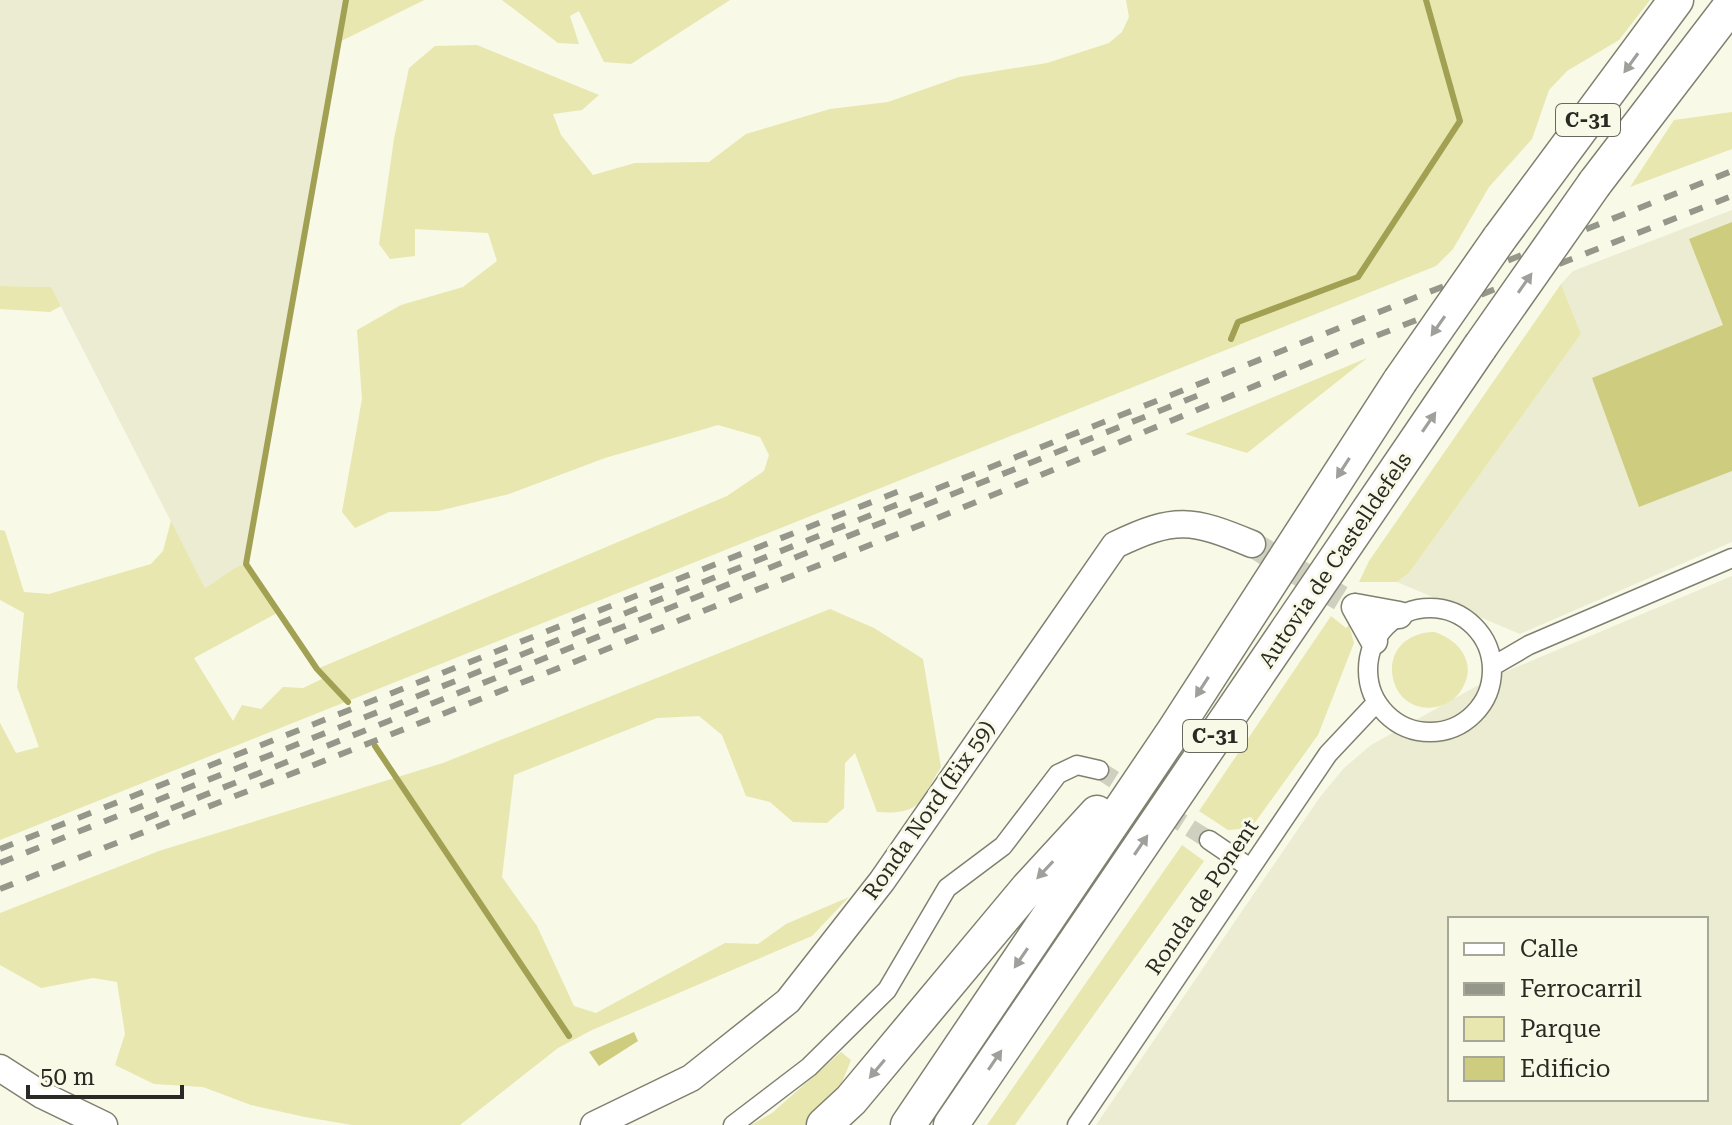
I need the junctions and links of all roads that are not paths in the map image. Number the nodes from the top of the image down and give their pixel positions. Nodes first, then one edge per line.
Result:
1 (1676, 0) edge
2 (1732, 4) edge
3 (1252, 544) tunnel mouth
4 (1732, 558) edge
5 (1399, 615) junction
6 (1374, 641) junction
7 (1485, 641) junction
8 (1529, 645) junction
9 (1493, 666) junction
10 (1376, 703) junction
11 (1174, 731) junction
12 (1099, 770) tunnel mouth
13 (1209, 840) tunnel mouth
14 (1250, 868) junction
15 (0, 1068) edge
16 (104, 1125) edge
17 (594, 1125) edge
18 (733, 1125) edge
19 (824, 1125) edge
20 (908, 1125) edge
21 (951, 1125) edge
22 (1077, 1125) edge

1 -> 11 highway, Autovia de Castelldefels / C-31, bridge
21 -> 2 highway, Autovia de Castelldefels / C-31, bridge
3 - 17 main road, Ronda Nord (Eix 59)
4 - 8 street
5 - 6 street
5 - 6 main road
5 - 7 street
6 - 10 street
7 - 8 street
7 - 9 street
8 - 9 street
9 - 10 street
10 - 14 street, Ronda de Ponent
11 -> 19 highway
11 -> 20 highway, Autovia de Castelldefels / C-31
12 - 18 street
13 - 14 street
14 - 22 street, Ronda de Ponent
15 - 16 main road

